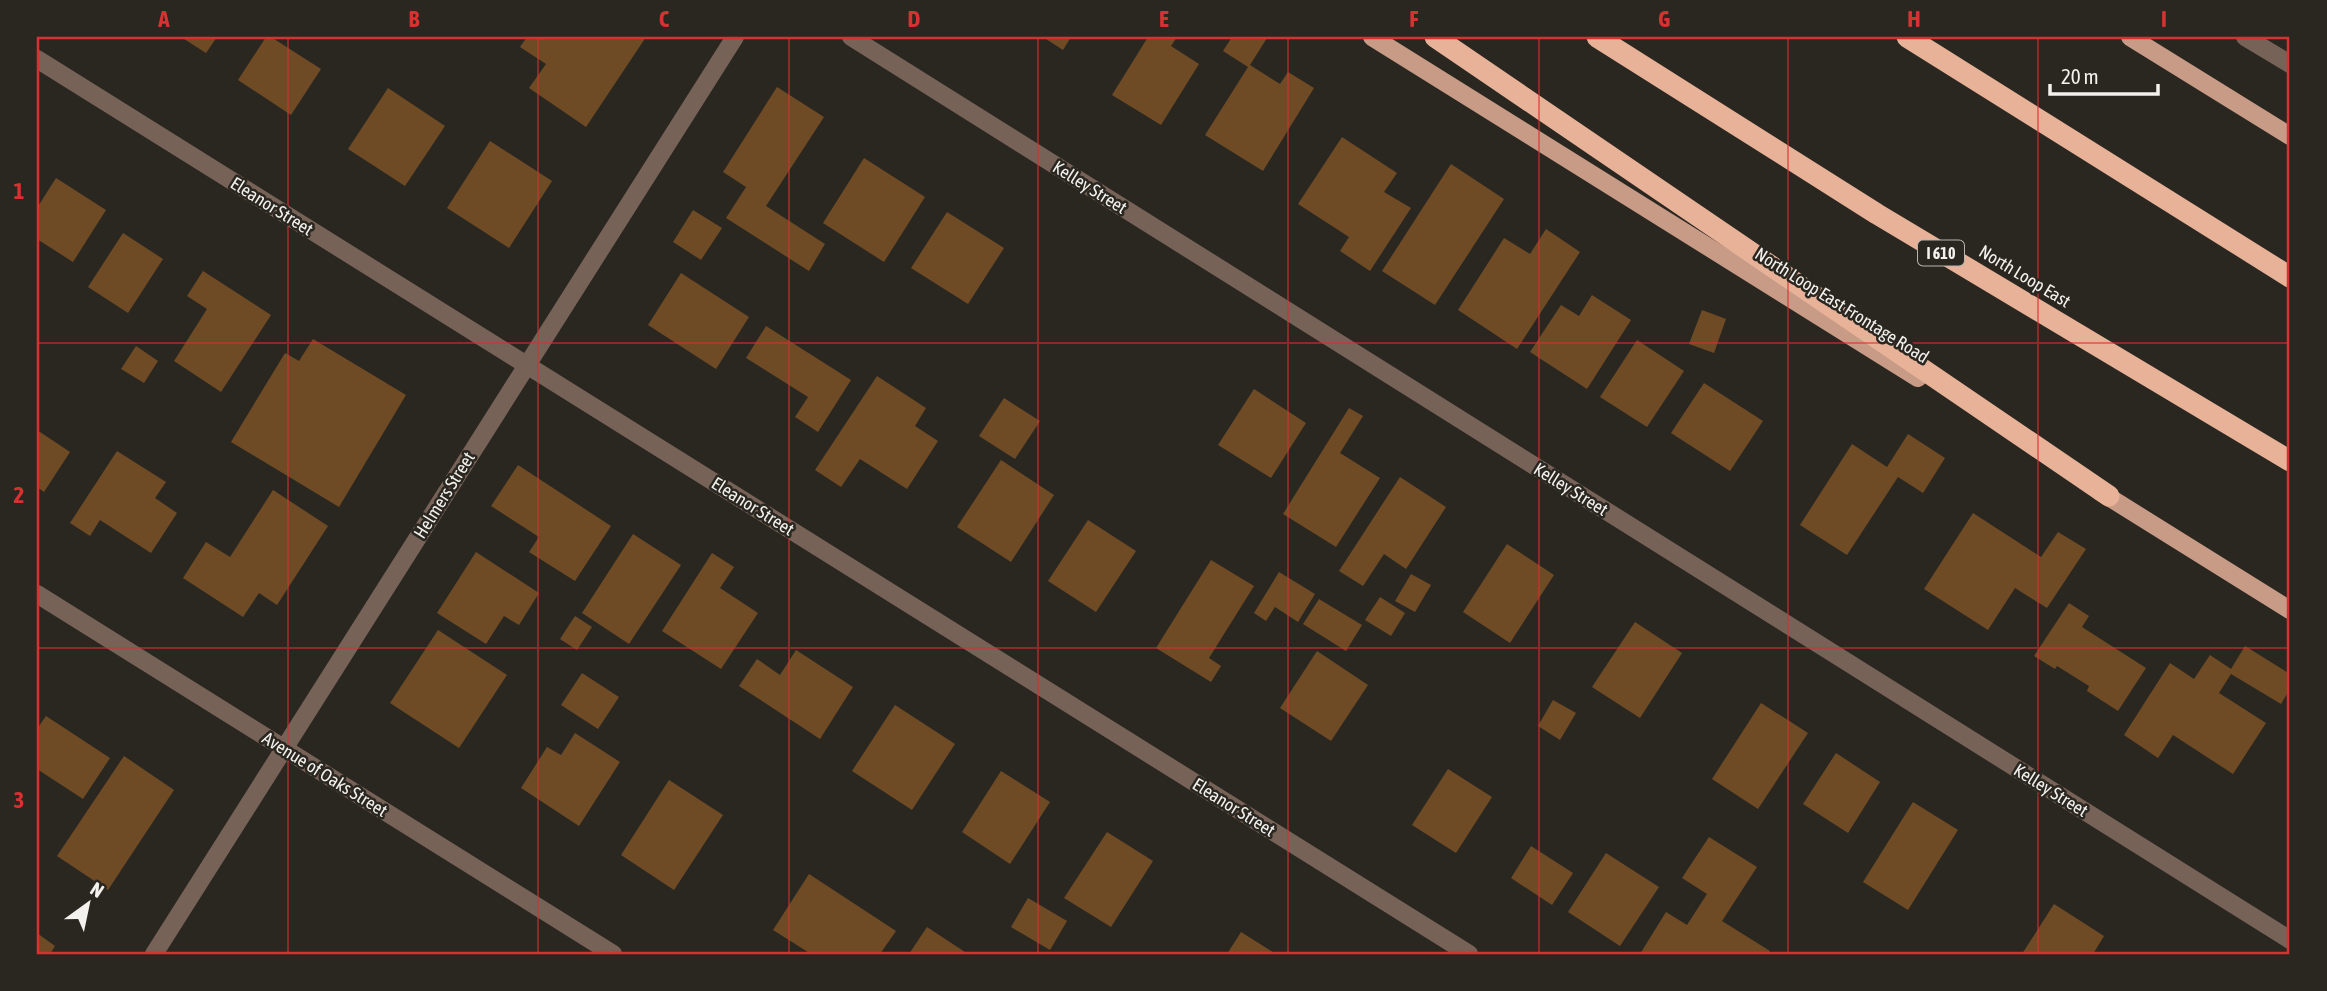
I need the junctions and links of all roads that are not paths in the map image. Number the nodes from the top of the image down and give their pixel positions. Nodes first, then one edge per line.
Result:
1 (735, 37) edge
2 (851, 37) edge
3 (1372, 37) edge
4 (1435, 37) edge
5 (1597, 37) edge
6 (1907, 37) edge
7 (2130, 37) edge
8 (2245, 37) edge
9 (37, 59) edge
10 (2290, 64) edge
11 (2290, 136) edge
12 (2290, 277) edge
13 (526, 365) junction
14 (2290, 461) edge
15 (2109, 496) junction
16 (37, 594) edge
17 (2290, 610) edge
18 (285, 749) junction
19 (2290, 940) edge
20 (154, 954) edge
21 (613, 954) edge
22 (1469, 954) edge

1 - 13 street, Helmers Street
2 - 19 street, Kelley Street
3 - 15 main road, North Loop East Frontage Road
4 - 15 highway
5 - 14 highway, North Loop East / I 610
6 - 12 highway
7 - 11 main road
8 - 10 street
9 - 13 street, Eleanor Street
13 - 18 street, Helmers Street
13 - 22 street, Eleanor Street
15 - 17 main road, North Loop East Frontage Road
16 - 18 street, Avenue of Oaks Street
18 - 20 street, Helmers Street
18 - 21 street, Avenue of Oaks Street

